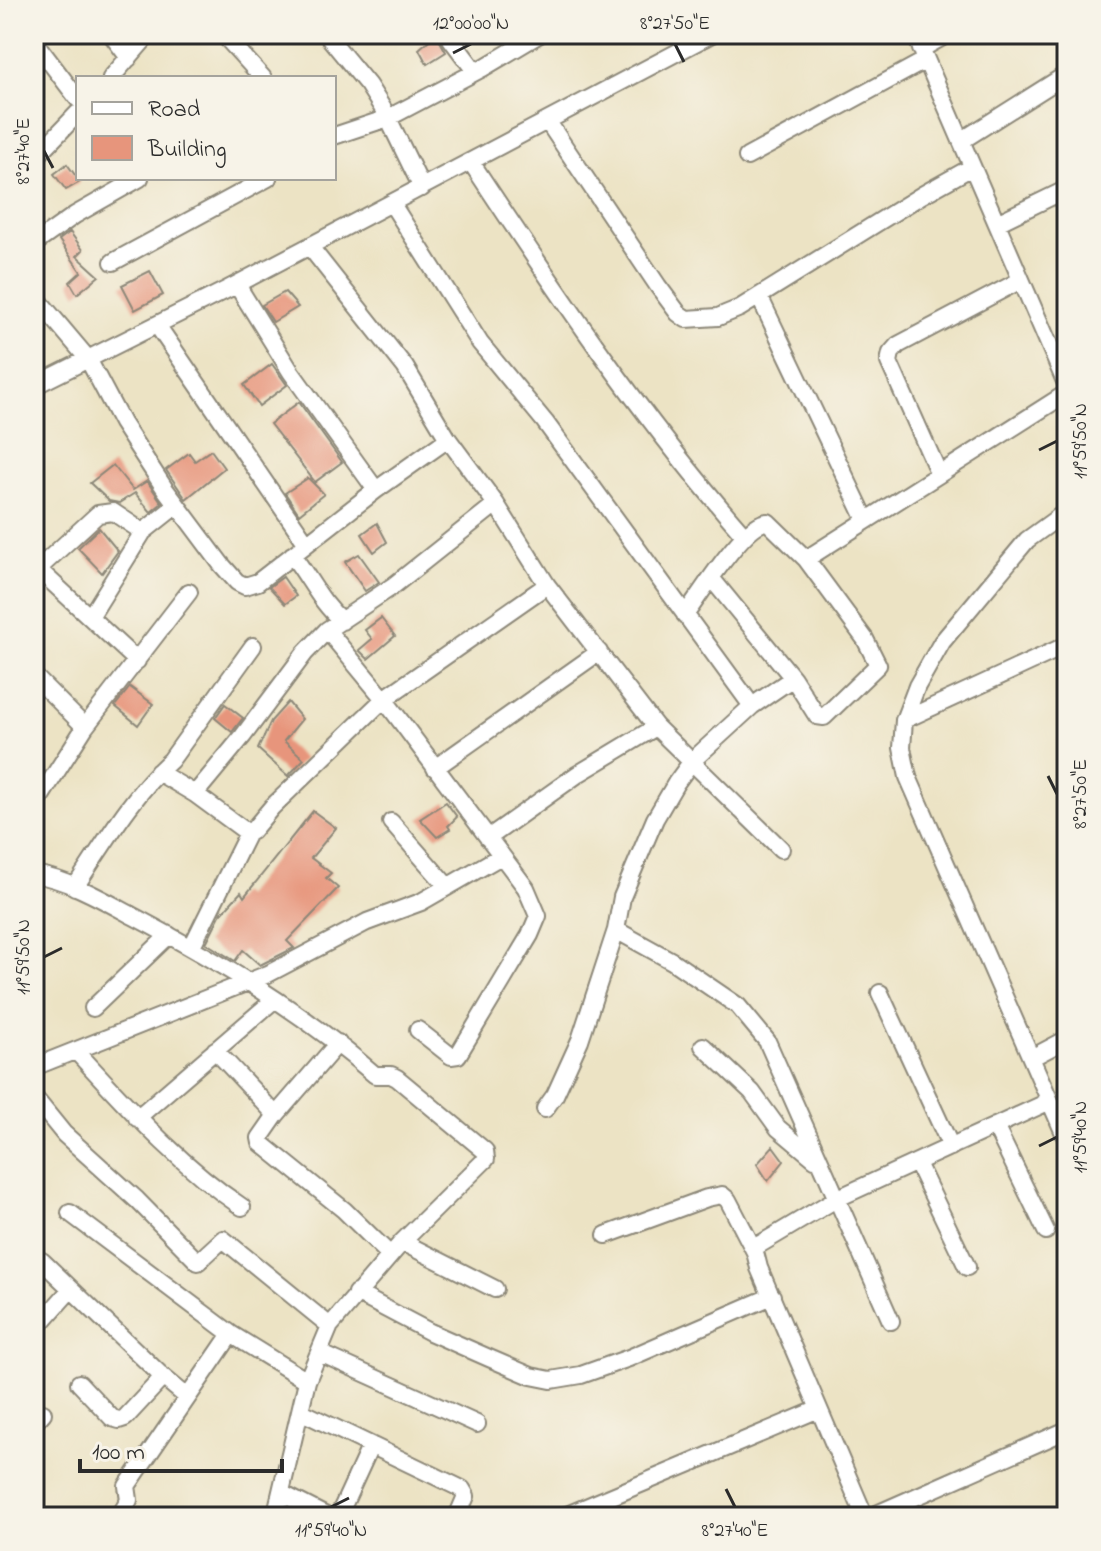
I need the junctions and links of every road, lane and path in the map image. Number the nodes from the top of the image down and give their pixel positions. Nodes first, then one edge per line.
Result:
1 (111, 34) edge
2 (149, 34) edge
3 (223, 34) edge
4 (326, 34) edge
5 (540, 34) edge
6 (712, 34) edge
7 (948, 34) edge
8 (451, 39) dead end
9 (34, 41) edge
10 (921, 48) edge
11 (129, 58) junction
12 (475, 71) junction
13 (1067, 74) edge
14 (113, 76) edge
15 (261, 76) edge
16 (76, 96) edge
17 (76, 115) edge
18 (388, 118) junction
19 (548, 122) junction
20 (336, 135) edge
21 (961, 141) junction
22 (36, 152) edge
23 (747, 157) dead end
24 (471, 162) junction
25 (972, 167) junction
26 (136, 180) edge
27 (264, 180) edge
28 (422, 188) junction
29 (1067, 189) edge
30 (392, 204) junction
31 (997, 223) junction
32 (34, 244) edge
33 (310, 247) junction
34 (113, 262) dead end
35 (1021, 280) junction
36 (237, 285) junction
37 (759, 296) junction
38 (37, 303) edge
39 (157, 325) junction
40 (88, 359) junction
41 (34, 386) edge
42 (1067, 386) edge
43 (1067, 393) edge
44 (448, 439) junction
45 (939, 474) junction
46 (376, 490) junction
47 (496, 504) junction
48 (177, 505) junction
49 (1067, 511) edge
50 (866, 520) junction
51 (143, 532) junction
52 (744, 535) junction
53 (307, 544) junction
54 (292, 555) junction
55 (806, 559) junction
56 (36, 570) edge
57 (712, 579) junction
58 (547, 585) junction
59 (189, 592) dead end
60 (685, 615) junction
61 (90, 617) junction
62 (334, 626) junction
63 (1067, 645) edge
64 (253, 646) dead end
65 (599, 652) junction
66 (137, 661) junction
67 (34, 676) edge
68 (793, 678) junction
69 (384, 699) junction
70 (752, 706) junction
71 (904, 720) junction
72 (85, 727) junction
73 (656, 727) junction
74 (692, 761) junction
75 (435, 768) junction
76 (158, 772) junction
77 (195, 794) junction
78 (34, 807) edge
79 (391, 822) dead end
80 (248, 833) junction
81 (488, 838) junction
82 (781, 849) dead end
83 (501, 856) junction
84 (34, 874) edge
85 (447, 886) junction
86 (75, 887) junction
87 (616, 930) junction
88 (169, 935) junction
89 (192, 946) junction
90 (248, 982) junction
91 (880, 993) dead end
92 (274, 1000) junction
93 (93, 1008) dead end
94 (418, 1030) dead end
95 (1067, 1039) edge
96 (338, 1043) junction
97 (703, 1046) dead end
98 (215, 1050) junction
99 (76, 1051) junction
100 (1031, 1058) junction
101 (34, 1067) edge
102 (34, 1097) edge
103 (1050, 1101) junction
104 (545, 1109) dead end
105 (276, 1115) junction
106 (137, 1118) junction
107 (995, 1126) junction
108 (1067, 1140) edge
109 (951, 1147) junction
110 (820, 1162) junction
111 (917, 1163) junction
112 (836, 1199) junction
113 (242, 1207) dead end
114 (70, 1213) dead end
115 (1046, 1231) dead end
116 (606, 1235) dead end
117 (402, 1242) junction
118 (755, 1252) junction
119 (390, 1255) junction
120 (34, 1262) edge
121 (967, 1267) dead end
122 (71, 1289) junction
123 (495, 1289) dead end
124 (356, 1293) junction
125 (772, 1296) junction
126 (891, 1321) dead end
127 (330, 1326) junction
128 (34, 1331) edge
129 (231, 1334) junction
130 (320, 1353) junction
131 (163, 1377) junction
132 (307, 1381) junction
133 (79, 1383) dead end
134 (187, 1397) junction
135 (819, 1409) junction
136 (300, 1411) junction
137 (477, 1424) dead end
138 (1067, 1430) edge
139 (371, 1445) junction
140 (281, 1493) junction
141 (567, 1515) edge
142 (119, 1517) edge
143 (275, 1517) edge
144 (328, 1517) edge
145 (338, 1517) edge
146 (457, 1517) edge
147 (867, 1517) edge

1 - 11 street
2 - 11 street
3 - 15 street
4 - 18 street
5 - 12 street
6 - 19 street
7 - 10 street
8 - 12 street
9 - 16 street
10 - 21 street
10 - 23 street
11 - 14 street
12 - 18 street
13 - 21 street
17 - 22 street
18 - 20 street
18 - 28 street
19 - 24 street
19 - 37 street
21 - 25 street
24 - 28 street
24 - 52 street
25 - 31 street
25 - 37 street
26 - 32 street
27 - 34 street
28 - 30 street
29 - 31 street
30 - 33 street
30 - 60 street
31 - 35 street
33 - 36 street
33 - 44 street
35 - 42 street
35 - 45 street
36 - 39 street
36 - 46 street
37 - 50 street
38 - 40 street
39 - 40 street
39 - 53 street
40 - 41 street
40 - 48 street
43 - 45 street
44 - 46 street
44 - 47 street
45 - 50 street
46 - 53 street
47 - 58 street
47 - 62 street
48 - 51 street
48 - 54 street
49 - 71 street
50 - 55 street
51 - 56 street
51 - 61 street
52 - 55 street
52 - 57 street
53 - 54 street
54 - 62 street
55 - 68 street
56 - 61 street
57 - 60 street
57 - 68 street
58 - 65 street
58 - 69 street
59 - 66 street
60 - 70 street
61 - 66 street
62 - 69 street
62 - 77 street
63 - 71 street
64 - 76 street
65 - 73 street
65 - 75 street
66 - 72 street
67 - 72 street
68 - 70 street
69 - 75 street
69 - 80 street
70 - 74 street
71 - 100 street
72 - 78 street
73 - 74 street
73 - 81 street
74 - 82 street
74 - 87 street
75 - 81 street
76 - 77 street
76 - 86 street
77 - 80 street
79 - 85 street
80 - 89 street
81 - 83 street
83 - 85 street
83 - 94 street
84 - 86 street
85 - 90 street
86 - 88 street
87 - 104 street
87 - 110 street
88 - 89 street
88 - 93 street
89 - 90 street
90 - 92 street
90 - 99 street
91 - 109 street
92 - 96 street
92 - 98 street
95 - 100 street
96 - 105 street
96 - 117 street
97 - 110 street
98 - 105 street
98 - 106 street
99 - 101 street
99 - 106 street
100 - 103 street
102 - 127 street
103 - 107 street
103 - 108 street
105 - 119 street
106 - 113 street
107 - 109 street
107 - 115 street
109 - 111 street
110 - 112 street
111 - 112 street
111 - 121 street
112 - 118 street
112 - 126 street
114 - 129 street
116 - 118 street
117 - 119 street
117 - 123 street
118 - 125 street
119 - 124 street
120 - 122 street
122 - 128 street
122 - 131 street
124 - 125 street
124 - 127 street
125 - 135 street
127 - 130 street
129 - 132 street
129 - 134 street
130 - 132 street
130 - 137 street
131 - 133 street
131 - 134 street
132 - 136 street
134 - 142 street
135 - 141 street
135 - 147 street
136 - 139 street
136 - 140 street
138 - 147 street
139 - 145 street
139 - 146 street
140 - 143 street
140 - 144 street

